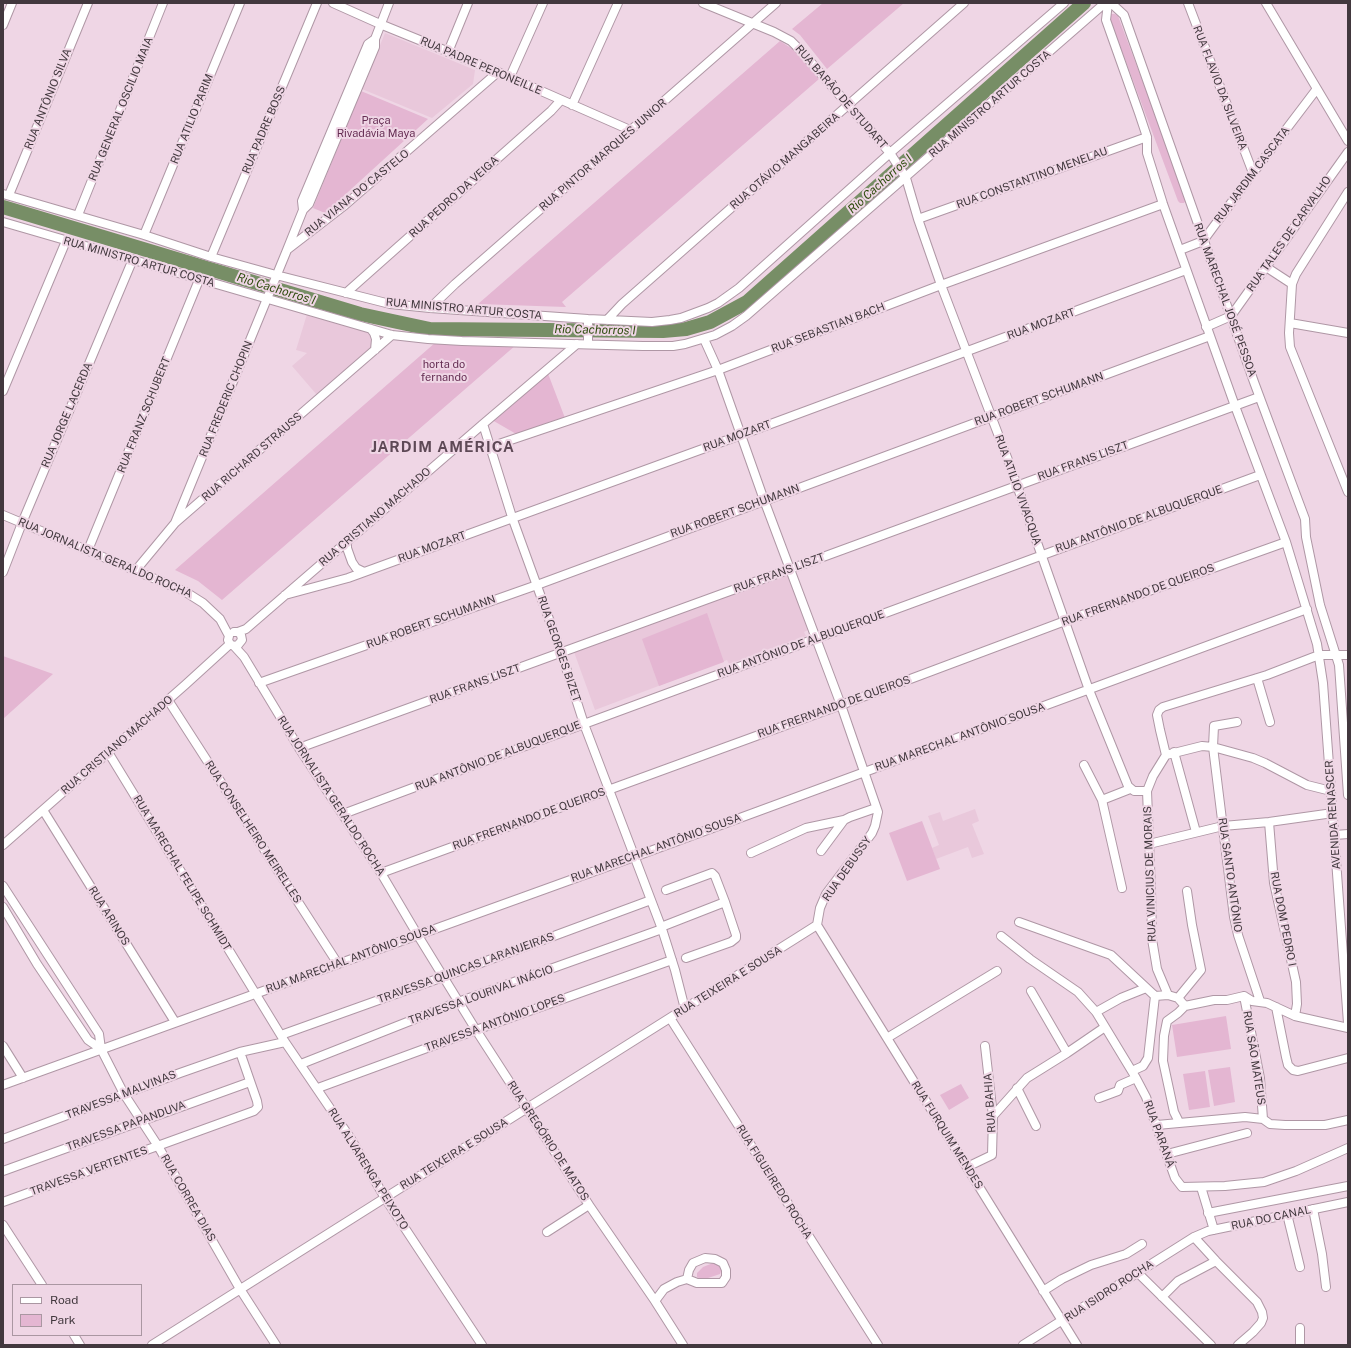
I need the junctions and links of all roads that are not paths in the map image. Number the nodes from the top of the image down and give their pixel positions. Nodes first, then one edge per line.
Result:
1 (12, 3) edge
2 (88, 3) edge
3 (163, 3) edge
4 (240, 3) edge
5 (317, 3) edge
6 (333, 3) edge
7 (389, 3) edge
8 (468, 3) edge
9 (542, 3) edge
10 (618, 3) edge
11 (704, 3) edge
12 (776, 3) edge
13 (964, 3) edge
14 (1064, 3) edge
15 (1106, 3) edge
16 (1111, 3) edge
17 (1188, 3) edge
18 (1266, 3) edge
19 (380, 24) junction
20 (753, 24) junction
21 (3, 25) edge
22 (448, 52) junction
23 (498, 72) junction
24 (510, 78) junction
25 (1316, 90) junction
26 (561, 100) junction
27 (572, 105) junction
28 (848, 106) junction
29 (630, 130) junction
30 (1147, 137) junction
31 (1348, 141) edge
32 (1348, 152) edge
33 (892, 156) junction
34 (1253, 173) junction
35 (905, 175) junction
36 (1348, 193) edge
37 (6, 195) edge
38 (1163, 204) junction
39 (78, 215) junction
40 (918, 219) junction
41 (3, 222) edge
42 (144, 235) junction
43 (66, 241) junction
44 (1203, 241) junction
45 (287, 250) junction
46 (1180, 250) junction
47 (211, 257) junction
48 (133, 259) junction
49 (1266, 267) junction
50 (1186, 270) junction
51 (275, 278) junction
52 (199, 280) junction
53 (1292, 284) junction
54 (941, 285) junction
55 (346, 293) junction
56 (268, 296) junction
57 (430, 308) junction
58 (1231, 316) junction
59 (607, 320) junction
60 (588, 322) junction
61 (1290, 323) junction
62 (1206, 327) junction
63 (371, 329) junction
64 (1348, 333) edge
65 (392, 334) junction
66 (1210, 336) junction
67 (704, 339) junction
68 (588, 342) junction
69 (577, 344) junction
70 (375, 350) junction
71 (966, 351) junction
72 (718, 370) junction
73 (3, 391) edge
74 (1259, 397) junction
75 (1235, 406) junction
76 (991, 416) junction
77 (483, 424) junction
78 (741, 435) junction
79 (490, 447) junction
80 (1260, 475) junction
81 (1016, 486) junction
82 (1348, 492) edge
83 (764, 500) junction
84 (3, 515) edge
85 (512, 517) junction
86 (22, 523) junction
87 (176, 523) junction
88 (348, 541) junction
89 (1286, 542) junction
90 (88, 550) junction
91 (1042, 555) junction
92 (789, 569) junction
93 (136, 570) junction
94 (3, 572) edge
95 (364, 572) junction
96 (537, 585) junction
97 (285, 595) junction
98 (1320, 605) joint
99 (1307, 609) junction
100 (1065, 621) junction
101 (237, 637) junction
102 (814, 638) junction
103 (561, 652) junction
104 (1319, 655) junction
105 (1348, 655) edge
106 (1337, 656) junction
107 (1258, 678) junction
108 (259, 683) junction
109 (1089, 690) junction
110 (168, 700) junction
111 (841, 705) junction
112 (1237, 722) dead end
113 (1270, 722) dead end
114 (584, 724) junction
115 (1213, 747) junction
116 (299, 748) junction
117 (108, 752) junction
118 (1170, 754) junction
119 (1084, 765) dead end
120 (864, 772) junction
121 (609, 789) junction
122 (1130, 789) junction
123 (1331, 790) junction
124 (1147, 791) junction
125 (1348, 795) edge
126 (1102, 800) junction
127 (876, 808) junction
128 (43, 810) junction
129 (1333, 813) junction
130 (343, 814) junction
131 (844, 820) junction
132 (1269, 822) junction
133 (1223, 826) junction
134 (1196, 832) junction
135 (1348, 834) edge
136 (1335, 835) junction
137 (1149, 844) junction
138 (3, 845) edge
139 (820, 852) dead end
140 (751, 853) dead end
141 (634, 857) junction
142 (381, 873) junction
143 (3, 886) edge
144 (1122, 888) dead end
145 (666, 890) dead end
146 (1187, 891) dead end
147 (651, 900) junction
148 (725, 902) junction
149 (3, 907) edge
150 (1019, 922) dead end
151 (817, 926) junction
152 (661, 928) junction
153 (417, 934) junction
154 (1001, 936) dead end
155 (48, 957) junction
156 (686, 958) dead end
157 (672, 960) junction
158 (37, 964) junction
159 (338, 964) junction
160 (997, 971) dead end
161 (443, 977) junction
162 (1146, 988) junction
163 (1031, 991) dead end
164 (256, 994) junction
165 (1168, 995) junction
166 (1155, 996) junction
167 (1244, 996) junction
168 (1178, 998) junction
169 (1260, 1001) junction
170 (458, 1002) junction
171 (1185, 1006) junction
172 (1276, 1007) junction
173 (685, 1009) junction
174 (1096, 1012) junction
175 (1295, 1016) junction
176 (670, 1018) junction
177 (175, 1022) junction
178 (1348, 1023) edge
179 (1105, 1027) junction
180 (1348, 1028) edge
181 (476, 1030) junction
182 (283, 1038) junction
183 (887, 1038) junction
184 (3, 1046) edge
185 (985, 1046) dead end
186 (101, 1049) junction
187 (240, 1052) junction
188 (1067, 1053) junction
189 (1348, 1058) edge
190 (1163, 1061) junction
191 (1146, 1063) junction
192 (301, 1064) junction
193 (1134, 1074) junction
194 (23, 1078) junction
195 (250, 1082) junction
196 (3, 1085) edge
197 (318, 1088) junction
198 (1017, 1088) junction
199 (124, 1094) junction
200 (1099, 1098) dead end
201 (527, 1107) junction
202 (993, 1116) junction
203 (1263, 1119) junction
204 (1348, 1120) edge
205 (142, 1121) junction
206 (1179, 1122) junction
207 (1157, 1125) junction
208 (1036, 1126) dead end
209 (1247, 1133) dead end
210 (3, 1139) edge
211 (158, 1146) junction
212 (1348, 1148) edge
213 (1167, 1154) junction
214 (967, 1167) junction
215 (3, 1171) edge
216 (1348, 1186) edge
217 (1201, 1187) junction
218 (384, 1198) junction
219 (3, 1202) edge
220 (1348, 1202) edge
221 (589, 1205) junction
222 (1313, 1209) junction
223 (1208, 1213) junction
224 (1287, 1214) junction
225 (3, 1225) edge
226 (1214, 1230) junction
227 (547, 1232) dead end
228 (1194, 1237) junction
229 (1142, 1244) dead end
230 (1216, 1261) junction
231 (1300, 1267) dead end
232 (1137, 1272) junction
233 (687, 1279) junction
234 (41, 1284) edge
235 (1326, 1287) dead end
236 (240, 1289) junction
237 (1043, 1291) junction
238 (1162, 1297) junction
239 (655, 1301) junction
240 (1062, 1321) junction
241 (1300, 1328) dead end
242 (75, 1336) edge
243 (80, 1345) edge
244 (152, 1345) edge
245 (276, 1345) edge
246 (482, 1345) edge
247 (683, 1345) edge
248 (878, 1345) edge
249 (1024, 1345) edge
250 (1077, 1345) edge
251 (1211, 1345) edge
252 (1238, 1345) edge
253 (1300, 1345) edge

1 - 21 street
2 - 37 street, RUA ANTÔNIO SILVA
3 - 39 street, RUA GENERAL OSCILIO MAIA
4 - 42 street, RUA ATILIO PARIM
5 - 47 street, RUA PADRE BOSS
6 - 19 street, RUA PADRE PERONEILLE
7 - 19 street, RUA FREDERIC CHOPIN
8 - 22 street
9 - 24 street
10 - 27 street
11 - 20 street, RUA BARÃO DE STUDART
12 - 20 street, RUA PINTOR MARQUES JUNIOR
13 - 28 street, RUA OTÁVIO MANGABEIRA
14 - 33 street, RUA MINISTRO ARTUR COSTA
15 - 30 street
15 - 35 street, RUA MINISTRO ARTUR COSTA
16 - 44 street, RUA MARECHAL JOSÉ PESSOA
17 - 34 street, RUA FLAVIO DA SILVEIRA
18 - 25 street
19 - 22 street, RUA PADRE PERONEILLE
19 - 45 street, RUA FREDERIC CHOPIN
20 - 28 street, RUA BARÃO DE STUDART
20 - 29 street, RUA PINTOR MARQUES JUNIOR
22 - 23 street, RUA PADRE PERONEILLE
23 - 24 street, RUA PADRE PERONEILLE
23 - 45 street, RUA VIANA DO CASTELO
24 - 26 street, RUA PADRE PERONEILLE
25 - 31 street
25 - 34 street, RUA JARDIM CASCATA
26 - 27 street, RUA PADRE PERONEILLE
26 - 55 street, RUA PEDRO DA VEIGA
27 - 29 street, RUA PADRE PERONEILLE
28 - 33 street, RUA BARÃO DE STUDART
28 - 59 street, RUA OTÁVIO MANGABEIRA
29 - 57 street, RUA PINTOR MARQUES JUNIOR
30 - 38 street
30 - 40 street, RUA CONSTANTINO MENELAU
32 - 49 street, RUA TALES DE CARVALHO
33 - 35 street, RUA BARÃO DE STUDART
33 - 59 street, RUA MINISTRO ARTUR COSTA
34 - 44 street, RUA JARDIM CASCATA
35 - 40 street, RUA ATILIO VIVACQUA
35 - 67 street, RUA MINISTRO ARTUR COSTA
36 - 53 street
37 - 39 street, RUA MINISTRO ARTUR COSTA
38 - 46 street
38 - 54 street, RUA SEBASTIAN BACH
39 - 42 street, RUA MINISTRO ARTUR COSTA
40 - 54 street, RUA ATILIO VIVACQUA
41 - 43 street, RUA MINISTRO ARTUR COSTA
42 - 47 street, RUA MINISTRO ARTUR COSTA
43 - 48 street, RUA MINISTRO ARTUR COSTA
43 - 73 street
44 - 46 street
44 - 58 street, RUA MARECHAL JOSÉ PESSOA
45 - 51 street, RUA FREDERIC CHOPIN
46 - 50 street
47 - 51 street, RUA MINISTRO ARTUR COSTA
48 - 52 street, RUA MINISTRO ARTUR COSTA
48 - 86 street, RUA JORGE LACERDA
49 - 53 street
49 - 58 street, RUA TALES DE CARVALHO
50 - 62 street
50 - 71 street, RUA MOZART
51 - 55 street, RUA MINISTRO ARTUR COSTA
51 - 56 street, RUA FREDERIC CHOPIN
52 - 56 street, RUA MINISTRO ARTUR COSTA
52 - 90 street, RUA FRANZ SCHUBERT
53 - 61 street
54 - 71 street, RUA ATILIO VIVACQUA
54 - 72 street, RUA SEBASTIAN BACH
55 - 57 street, RUA MINISTRO ARTUR COSTA
56 - 63 street, RUA MINISTRO ARTUR COSTA
56 - 87 street, RUA FREDERIC CHOPIN
57 - 60 street, RUA MINISTRO ARTUR COSTA
58 - 62 street
58 - 74 street, RUA MARECHAL JOSÉ PESSOA
59 - 60 street, RUA MINISTRO ARTUR COSTA
60 - 68 street
61 - 64 street
61 - 82 street
62 - 66 street
63 - 65 street, RUA MINISTRO ARTUR COSTA
63 - 70 street
65 - 69 street, RUA MINISTRO ARTUR COSTA
65 - 70 street, RUA RICHARD STRAUSS
66 - 75 street
66 - 76 street, RUA ROBERT SCHUMANN
67 - 68 street, RUA MINISTRO ARTUR COSTA
67 - 72 street, RUA DEBUSSY
68 - 69 street, RUA MINISTRO ARTUR COSTA
69 - 77 street, RUA CRISTIANO MACHADO
70 - 87 street, RUA RICHARD STRAUSS
71 - 76 street, RUA ATILIO VIVACQUA
71 - 78 street, RUA MOZART
72 - 78 street, RUA DEBUSSY
72 - 79 street, RUA SEBASTIAN BACH
74 - 75 street, RUA FRANS LISZT
74 - 98 street, RUA MARECHAL JOSÉ PESSOA
75 - 80 street
75 - 81 street, RUA FRANS LISZT
76 - 81 street, RUA ATILIO VIVACQUA
76 - 83 street, RUA ROBERT SCHUMANN
77 - 79 street, RUA GEORGES BIZET
77 - 88 street, RUA CRISTIANO MACHADO
78 - 83 street, RUA DEBUSSY
78 - 85 street, RUA MOZART
79 - 85 street, RUA GEORGES BIZET
80 - 89 street
80 - 91 street, RUA ANTÔNIO DE ALBUQUERQUE
81 - 91 street, RUA ATILIO VIVACQUA
81 - 92 street, RUA FRANS LISZT
83 - 92 street, RUA DEBUSSY
83 - 96 street, RUA ROBERT SCHUMANN
84 - 86 street, RUA JORNALISTA GERALDO ROCHA
85 - 95 street, RUA MOZART
85 - 96 street, RUA GEORGES BIZET
86 - 90 street, RUA JORNALISTA GERALDO ROCHA
86 - 94 street, RUA JORGE LACERDA
87 - 93 street, RUA RICHARD STRAUSS
88 - 95 street
88 - 97 street, RUA CRISTIANO MACHADO
89 - 99 street
89 - 100 street, RUA FRERNANDO DE QUEIROS
90 - 93 street, RUA JORNALISTA GERALDO ROCHA
91 - 100 street, RUA ATILIO VIVACQUA
91 - 102 street, RUA ANTÔNIO DE ALBUQUERQUE
92 - 102 street, RUA DEBUSSY
92 - 103 street, RUA FRANS LISZT
93 - 101 street, RUA JORNALISTA GERALDO ROCHA
95 - 97 street, RUA MOZART
96 - 103 street, RUA GEORGES BIZET
96 - 108 street, RUA ROBERT SCHUMANN
97 - 101 street, RUA CRISTIANO MACHADO
98 - 106 street, AVENIDA RENASCER
99 - 104 street, AVENIDA RENASCER
99 - 109 street, RUA MARECHAL ANTÔNIO SOUSA
100 - 109 street, RUA ATILIO VIVACQUA
100 - 111 street, RUA FRERNANDO DE QUEIROS
101 - 108 street, RUA JORNALISTA GERALDO ROCHA
101 - 110 street, RUA CRISTIANO MACHADO
102 - 111 street, RUA DEBUSSY
102 - 114 street, RUA ANTÔNIO DE ALBUQUERQUE
103 - 114 street, RUA GEORGES BIZET
103 - 116 street, RUA FRANS LISZT
104 - 106 street
104 - 107 street
104 - 123 street, AVENIDA RENASCER
105 - 106 street
106 - 125 street, AVENIDA RENASCER
107 - 113 street
107 - 118 street
108 - 116 street, RUA JORNALISTA GERALDO ROCHA
109 - 120 street, RUA MARECHAL ANTÔNIO SOUSA
109 - 122 street, RUA ATILIO VIVACQUA
110 - 117 street, RUA CRISTIANO MACHADO
110 - 159 street, RUA CONSELHEIRO MEIRELLES
111 - 120 street, RUA DEBUSSY
111 - 121 street, RUA FRERNANDO DE QUEIROS
112 - 115 street, RUA SANTO ANTÔNIO
114 - 121 street, RUA GEORGES BIZET
114 - 130 street, RUA ANTÔNIO DE ALBUQUERQUE
115 - 118 street
115 - 123 street
115 - 133 street, RUA SANTO ANTÔNIO
116 - 130 street, RUA JORNALISTA GERALDO ROCHA
117 - 128 street, RUA CRISTIANO MACHADO
117 - 164 street, RUA MARECHAL FELIPE SCHMIDT
118 - 124 street, RUA VINICIUS DE MORAIS
118 - 134 street
119 - 126 street
120 - 127 street, RUA DEBUSSY
120 - 141 street, RUA MARECHAL ANTÔNIO SOUSA
121 - 141 street, RUA GEORGES BIZET
121 - 142 street, RUA FRERNANDO DE QUEIROS
122 - 124 street
122 - 126 street
123 - 129 street, AVENIDA RENASCER
124 - 137 street, RUA VINICIUS DE MORAIS
126 - 144 street
127 - 131 street
127 - 151 street, RUA DEBUSSY
128 - 138 street, RUA CRISTIANO MACHADO
128 - 177 street, RUA ARINOS
129 - 132 street
129 - 136 street, AVENIDA RENASCER
130 - 142 street, RUA JORNALISTA GERALDO ROCHA
131 - 139 street
131 - 140 street
132 - 133 street
132 - 175 street, RUA DOM PEDRO I
133 - 134 street
133 - 169 street, RUA SANTO ANTÔNIO
134 - 137 street
135 - 136 street
136 - 178 street, AVENIDA RENASCER
137 - 165 street, RUA VINICIUS DE MORAIS
141 - 147 street, RUA GEORGES BIZET
141 - 153 street, RUA MARECHAL ANTÔNIO SOUSA
142 - 153 street, RUA JORNALISTA GERALDO ROCHA
143 - 155 street
145 - 148 street
146 - 168 street
147 - 152 street, RUA GEORGES BIZET
147 - 161 street, TRAVESSA QUINCAS LARANJEIRAS
148 - 152 street, TRAVESSA LOURIVAL INÁCIO
148 - 156 street
149 - 158 street
150 - 162 street
151 - 173 street, RUA TEIXEIRA E SOUSA
151 - 183 street, RUA FURQUIM MENDES
152 - 157 street, RUA GEORGES BIZET
152 - 170 street, TRAVESSA LOURIVAL INÁCIO
153 - 159 street, RUA MARECHAL ANTÔNIO SOUSA
153 - 161 street, RUA GREGÓRIO DE MATOS
154 - 174 street, RUA PARANÁ
155 - 158 street
155 - 186 street
157 - 173 street, RUA GEORGES BIZET
157 - 181 street, TRAVESSA ANTÔNIO LOPES
158 - 186 street
159 - 164 street, RUA MARECHAL ANTÔNIO SOUSA
160 - 183 street
161 - 170 street, RUA GREGÓRIO DE MATOS
161 - 182 street, TRAVESSA QUINCAS LARANJEIRAS
162 - 166 street
162 - 174 street
163 - 188 street
164 - 177 street, RUA MARECHAL ANTÔNIO SOUSA
164 - 182 street, RUA ALVARENGA PEIXOTO
165 - 166 street
165 - 168 street
166 - 191 street
167 - 169 street
167 - 171 street
167 - 203 street, RUA SÃO MATEUS
168 - 171 street
169 - 172 street
170 - 181 street, RUA GREGÓRIO DE MATOS
170 - 192 street, TRAVESSA LOURIVAL INÁCIO
171 - 190 street
172 - 175 street
172 - 189 street
173 - 176 street, RUA TEIXEIRA E SOUSA
174 - 179 street, RUA PARANÁ
175 - 180 street
176 - 201 street, RUA TEIXEIRA E SOUSA
176 - 248 street, RUA FIGUEIREDO ROCHA
177 - 186 street, RUA MARECHAL ANTÔNIO SOUSA
179 - 188 street
179 - 193 street, RUA PARANÁ
181 - 197 street, TRAVESSA ANTÔNIO LOPES
181 - 201 street, RUA GREGÓRIO DE MATOS
182 - 187 street, TRAVESSA QUINCAS LARANJEIRAS
182 - 192 street, RUA ALVARENGA PEIXOTO
183 - 214 street, RUA FURQUIM MENDES
184 - 194 street
185 - 202 street, RUA BAHIA
186 - 194 street, RUA MARECHAL ANTÔNIO SOUSA
186 - 199 street, RUA CORREA DIAS
187 - 195 street
187 - 199 street, TRAVESSA MALVINAS
188 - 198 street
190 - 191 street
190 - 206 street
191 - 193 street
192 - 197 street, RUA ALVARENGA PEIXOTO
193 - 200 street
193 - 207 street, RUA PARANÁ
194 - 196 street, RUA MARECHAL ANTÔNIO SOUSA
195 - 205 street, TRAVESSA PAPANDUVA
195 - 211 street, TRAVESSA VERTENTES
197 - 218 street, RUA ALVARENGA PEIXOTO
198 - 202 street
198 - 208 street
199 - 205 street, RUA CORREA DIAS
199 - 210 street, TRAVESSA MALVINAS
201 - 218 street, RUA TEIXEIRA E SOUSA
201 - 221 street, RUA GREGÓRIO DE MATOS
202 - 214 street, RUA BAHIA
203 - 204 street
203 - 206 street
205 - 211 street, RUA CORREA DIAS
205 - 215 street, TRAVESSA PAPANDUVA
206 - 207 street
207 - 213 street, RUA PARANÁ
209 - 213 street
211 - 219 street, TRAVESSA VERTENTES
211 - 236 street, RUA CORREA DIAS
212 - 217 street
213 - 217 street, RUA PARANÁ
214 - 237 street, RUA FURQUIM MENDES
216 - 223 street
217 - 223 street
218 - 236 street, RUA TEIXEIRA E SOUSA
218 - 246 street, RUA ALVARENGA PEIXOTO
220 - 222 street, RUA DO CANAL
221 - 227 street
221 - 239 street, RUA GREGÓRIO DE MATOS
222 - 224 street, RUA DO CANAL
222 - 235 street
223 - 226 street
224 - 226 street, RUA DO CANAL
224 - 231 street
225 - 234 street
226 - 228 street, RUA DO CANAL
228 - 230 street
228 - 232 street, RUA ISIDRO ROCHA
229 - 237 street
230 - 238 street
230 - 252 street
232 - 238 street
232 - 240 street, RUA ISIDRO ROCHA
233 - 233 street
233 - 239 street
236 - 244 street, RUA TEIXEIRA E SOUSA
236 - 245 street, RUA CORREA DIAS
237 - 240 street, RUA FURQUIM MENDES
238 - 251 street
239 - 247 street, RUA GREGÓRIO DE MATOS
240 - 249 street, RUA ISIDRO ROCHA
240 - 250 street, RUA FURQUIM MENDES
241 - 253 street
242 - 243 street

